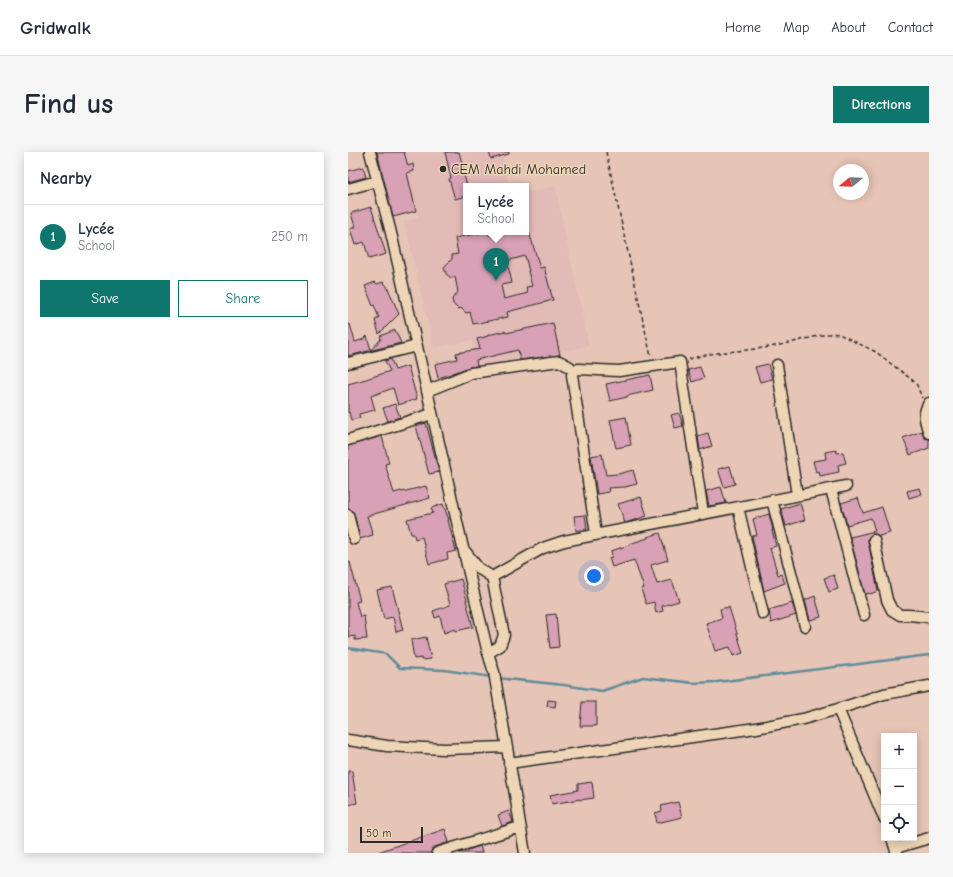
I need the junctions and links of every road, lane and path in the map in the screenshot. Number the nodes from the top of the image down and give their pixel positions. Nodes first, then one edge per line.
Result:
1 (370, 152) edge
2 (606, 152) edge
3 (378, 181) junction
4 (348, 189) edge
5 (417, 346) junction
6 (680, 362) junction
7 (348, 363) edge
8 (777, 365) dead end
9 (570, 366) dead end
10 (653, 366) junction
11 (427, 391) junction
12 (927, 406) edge
13 (432, 414) junction
14 (929, 433) edge
15 (348, 440) edge
16 (846, 486) dead end
17 (831, 489) junction
18 (796, 496) junction
19 (772, 500) junction
20 (738, 507) junction
21 (703, 514) junction
22 (348, 515) edge
23 (596, 534) junction
24 (354, 539) dead end
25 (874, 540) dead end
26 (463, 548) junction
27 (492, 577) junction
28 (764, 614) dead end
29 (864, 615) dead end
30 (929, 617) edge
31 (805, 626) dead end
32 (488, 653) junction
33 (929, 686) edge
34 (838, 709) junction
35 (348, 740) edge
36 (507, 747) junction
37 (509, 763) junction
38 (881, 811) edge
39 (520, 827) junction
40 (929, 838) edge
41 (893, 841) edge
42 (896, 852) edge
43 (437, 853) edge
44 (525, 853) edge

1 - 3 street
2 - 10 path
3 - 4 street
3 - 5 street
5 - 7 street
5 - 11 street
6 - 10 street
6 - 12 path
6 - 21 street
8 - 18 street
9 - 11 street
10 - 23 street
11 - 13 street
12 - 14 street
13 - 15 street
13 - 26 street
16 - 17 street
17 - 18 street
17 - 29 street
18 - 19 street
19 - 20 street
19 - 31 street
20 - 21 street
20 - 28 street
21 - 23 street
22 - 24 street
23 - 27 street
25 - 30 street
26 - 27 street
26 - 32 street
27 - 32 street
32 - 36 street
33 - 34 street
34 - 37 street
34 - 38 street
35 - 36 street
36 - 37 street
37 - 39 street
39 - 43 street
39 - 44 street
40 - 42 street
41 - 42 street

